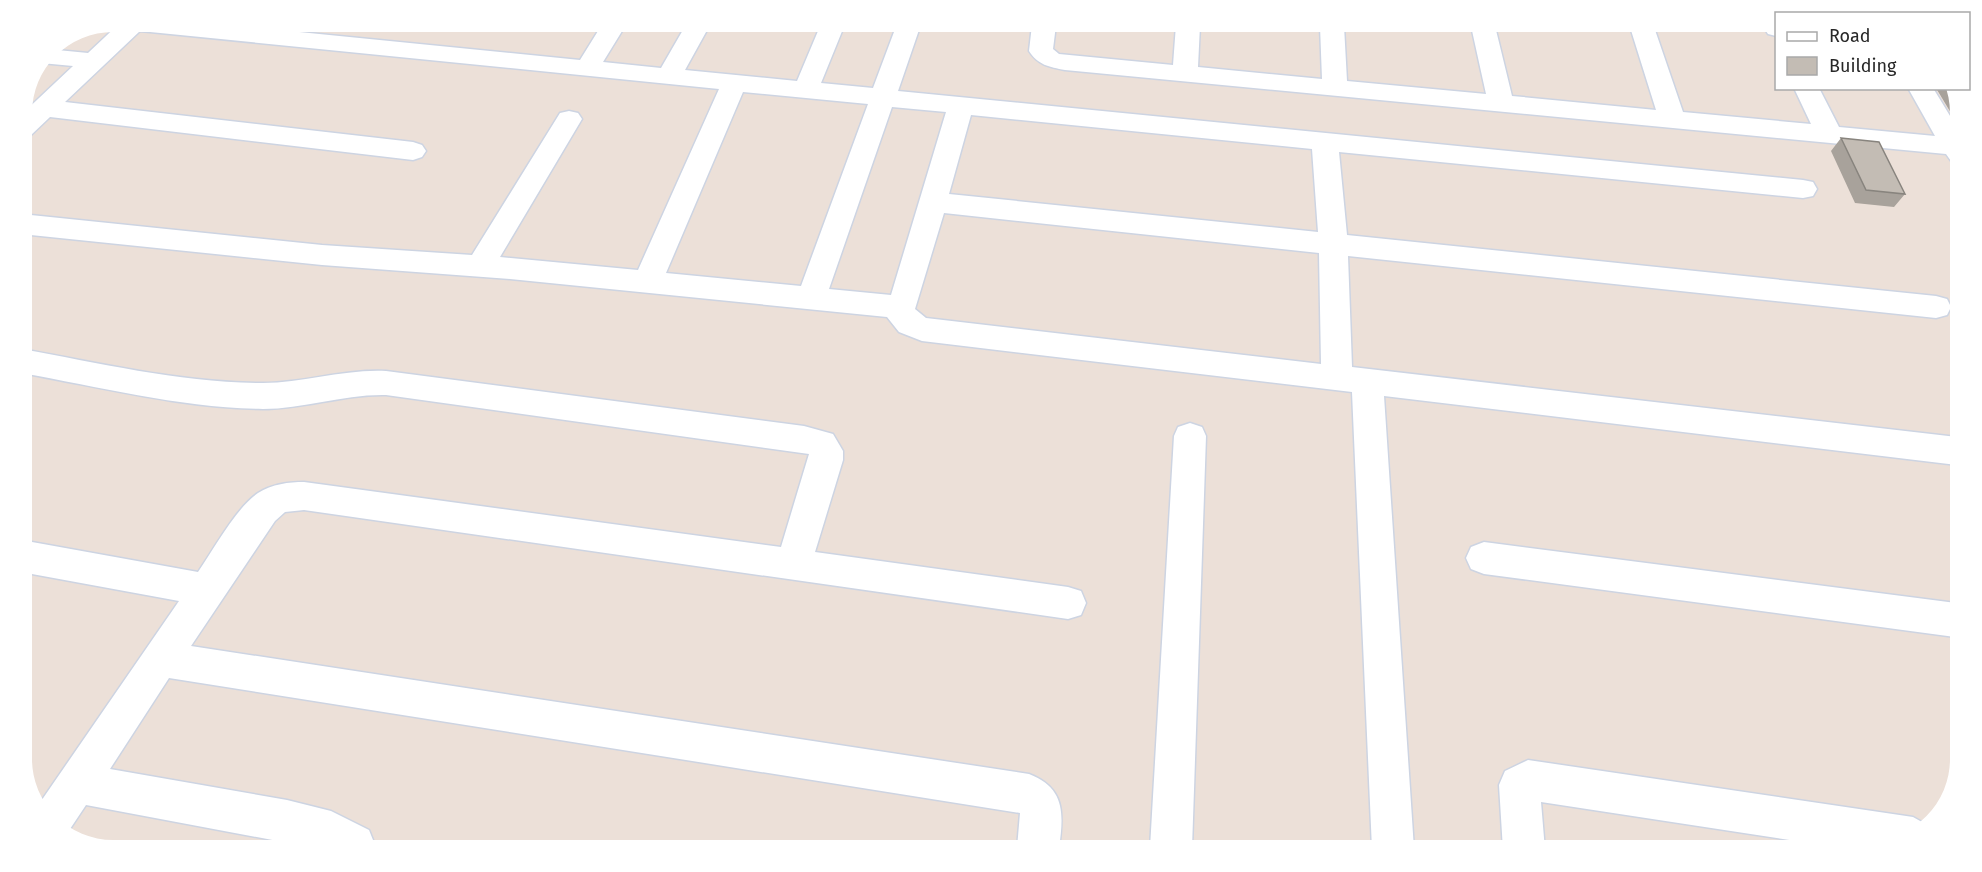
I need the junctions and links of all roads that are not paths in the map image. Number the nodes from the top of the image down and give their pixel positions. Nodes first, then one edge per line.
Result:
1 (124, 32) edge
2 (233, 32) edge
3 (609, 32) edge
4 (694, 32) edge
5 (830, 32) edge
6 (906, 32) edge
7 (1043, 32) edge
8 (1188, 32) edge
9 (1332, 32) edge
10 (1484, 32) edge
11 (1644, 32) edge
12 (53, 57) edge
13 (93, 61) junction
14 (587, 68) junction
15 (1185, 73) junction
16 (669, 76) junction
17 (734, 83) junction
18 (1335, 87) junction
19 (806, 90) junction
20 (1807, 90) edge
21 (1921, 90) edge
22 (882, 97) junction
23 (1501, 103) junction
24 (961, 105) junction
25 (45, 108) junction
26 (569, 119) dead end
27 (1672, 119) junction
28 (32, 120) edge
29 (1828, 134) junction
30 (1950, 135) edge
31 (1325, 141) junction
32 (1950, 148) edge
33 (413, 151) dead end
34 (1803, 189) dead end
35 (933, 202) junction
36 (32, 225) edge
37 (1333, 244) junction
38 (479, 267) junction
39 (647, 282) junction
40 (812, 298) junction
41 (896, 307) junction
42 (1936, 307) dead end
43 (32, 363) edge
44 (1352, 380) junction
45 (1190, 436) dead end
46 (1950, 450) edge
47 (32, 558) edge
48 (1484, 558) dead end
49 (793, 566) junction
50 (207, 590) junction
51 (1068, 603) dead end
52 (1950, 619) edge
53 (160, 659) junction
54 (77, 783) junction
55 (54, 816) edge
56 (1896, 836) edge
57 (346, 840) edge
58 (1039, 840) edge
59 (1171, 840) edge
60 (1392, 840) edge
61 (1523, 840) edge

1 - 13 street
2 - 14 street
3 - 14 street
4 - 16 street
5 - 19 street
6 - 22 street
7 - 15 street
8 - 15 street
9 - 18 street
10 - 23 street
11 - 27 street
12 - 13 street
13 - 25 street
14 - 16 street
15 - 18 street
16 - 17 street
17 - 19 street
17 - 39 street
18 - 23 street
19 - 22 street
20 - 29 street
21 - 30 street
22 - 24 street
22 - 40 street
23 - 27 street
24 - 31 street
24 - 35 street
25 - 28 street
25 - 33 street
26 - 38 street
27 - 29 street
29 - 32 street
31 - 34 street
31 - 37 street
35 - 37 street
35 - 41 street
36 - 38 street
37 - 42 street
37 - 44 street
38 - 39 street
39 - 40 street
40 - 41 street
41 - 44 street
43 - 49 street
44 - 46 street
44 - 60 street
45 - 59 street
47 - 50 street
48 - 52 street
49 - 50 street
49 - 51 street
50 - 53 street
53 - 54 street
53 - 58 street
54 - 55 street
54 - 57 street
56 - 61 street

